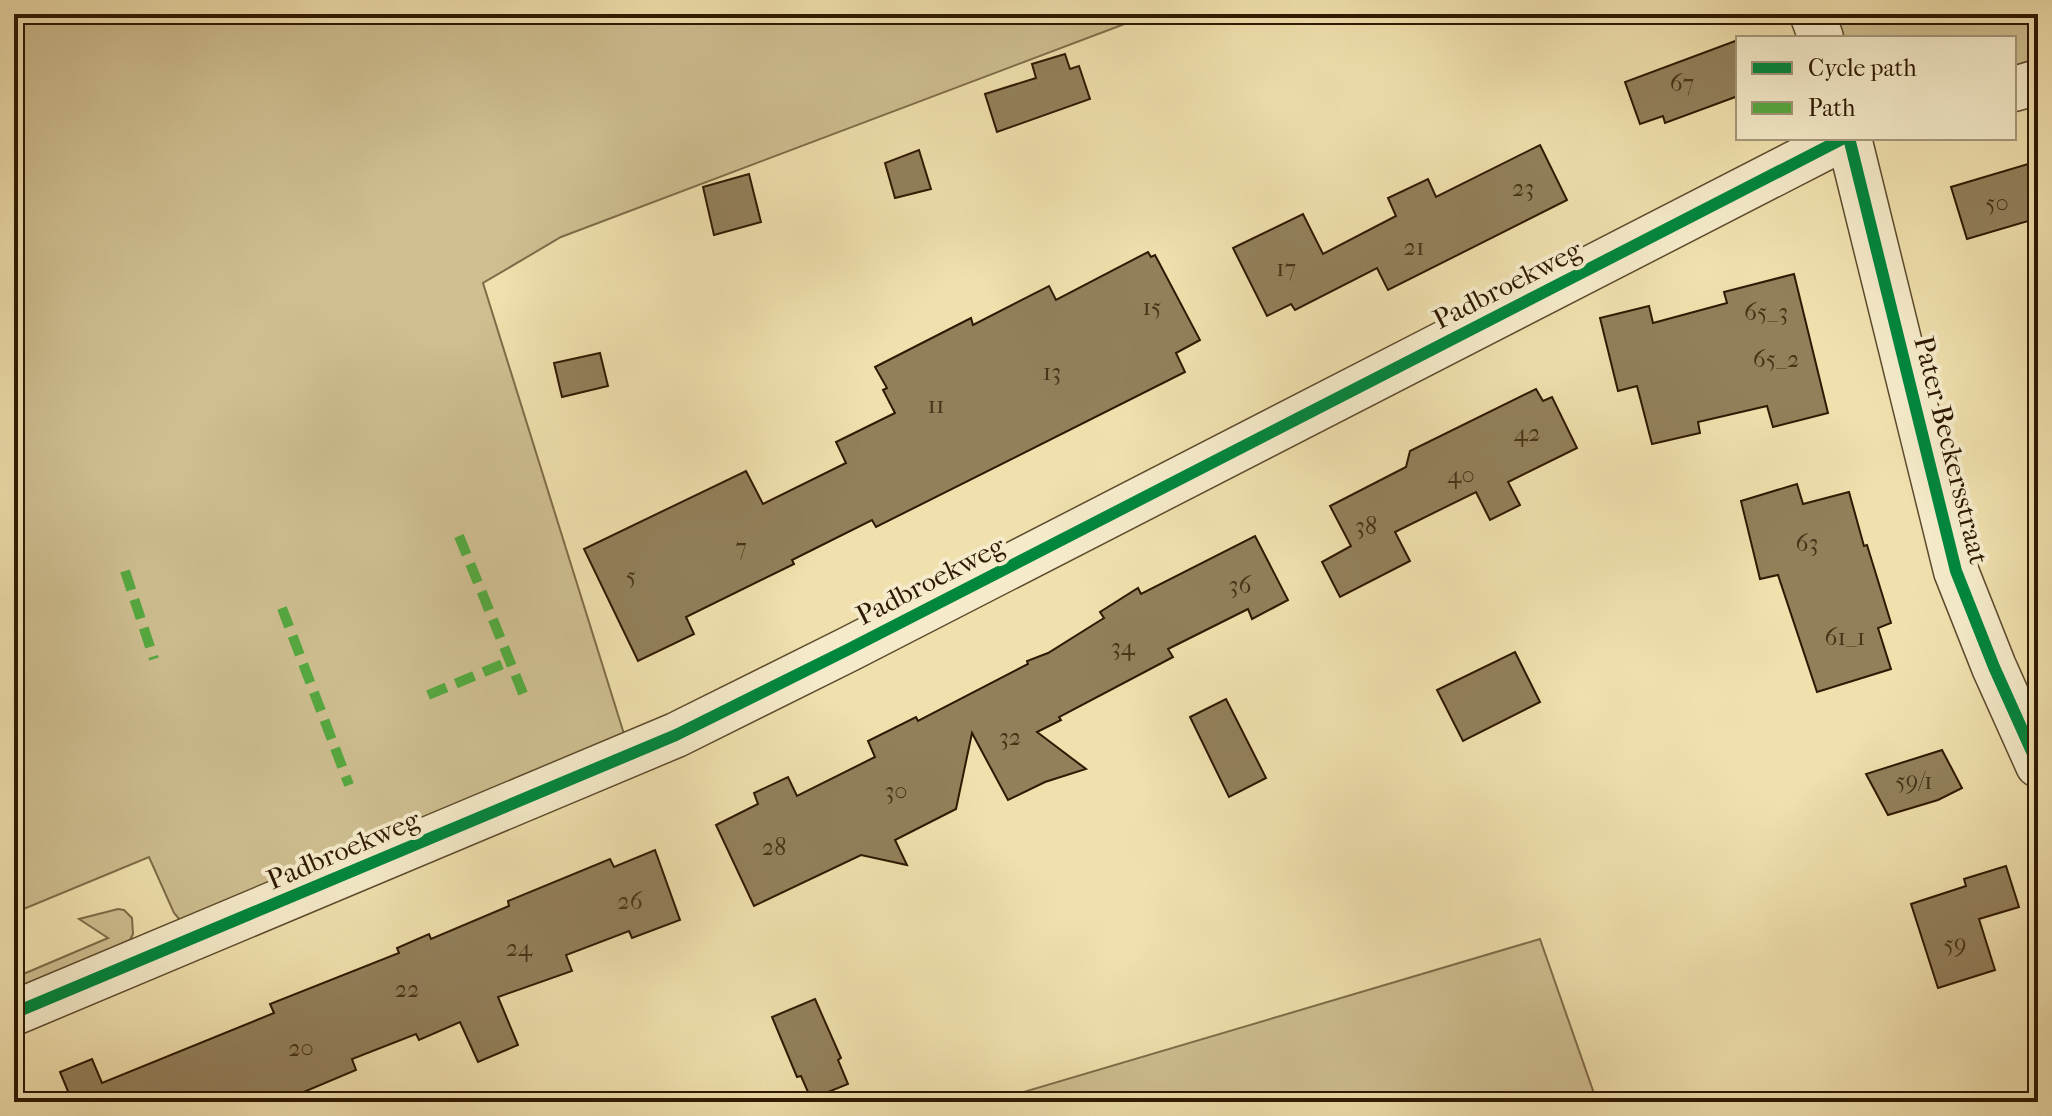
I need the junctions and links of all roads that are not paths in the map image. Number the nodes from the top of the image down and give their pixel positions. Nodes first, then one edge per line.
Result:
1 (1812, 14) edge
2 (1820, 36) edge
3 (2038, 82) edge
4 (2016, 88) edge
5 (1843, 140) edge
6 (1848, 140) edge
7 (2038, 765) edge
8 (14, 1013) edge

1 - 2 street
3 - 4 street
5 - 8 street, Padbroekweg
6 - 7 street, Pater Beckersstraat

